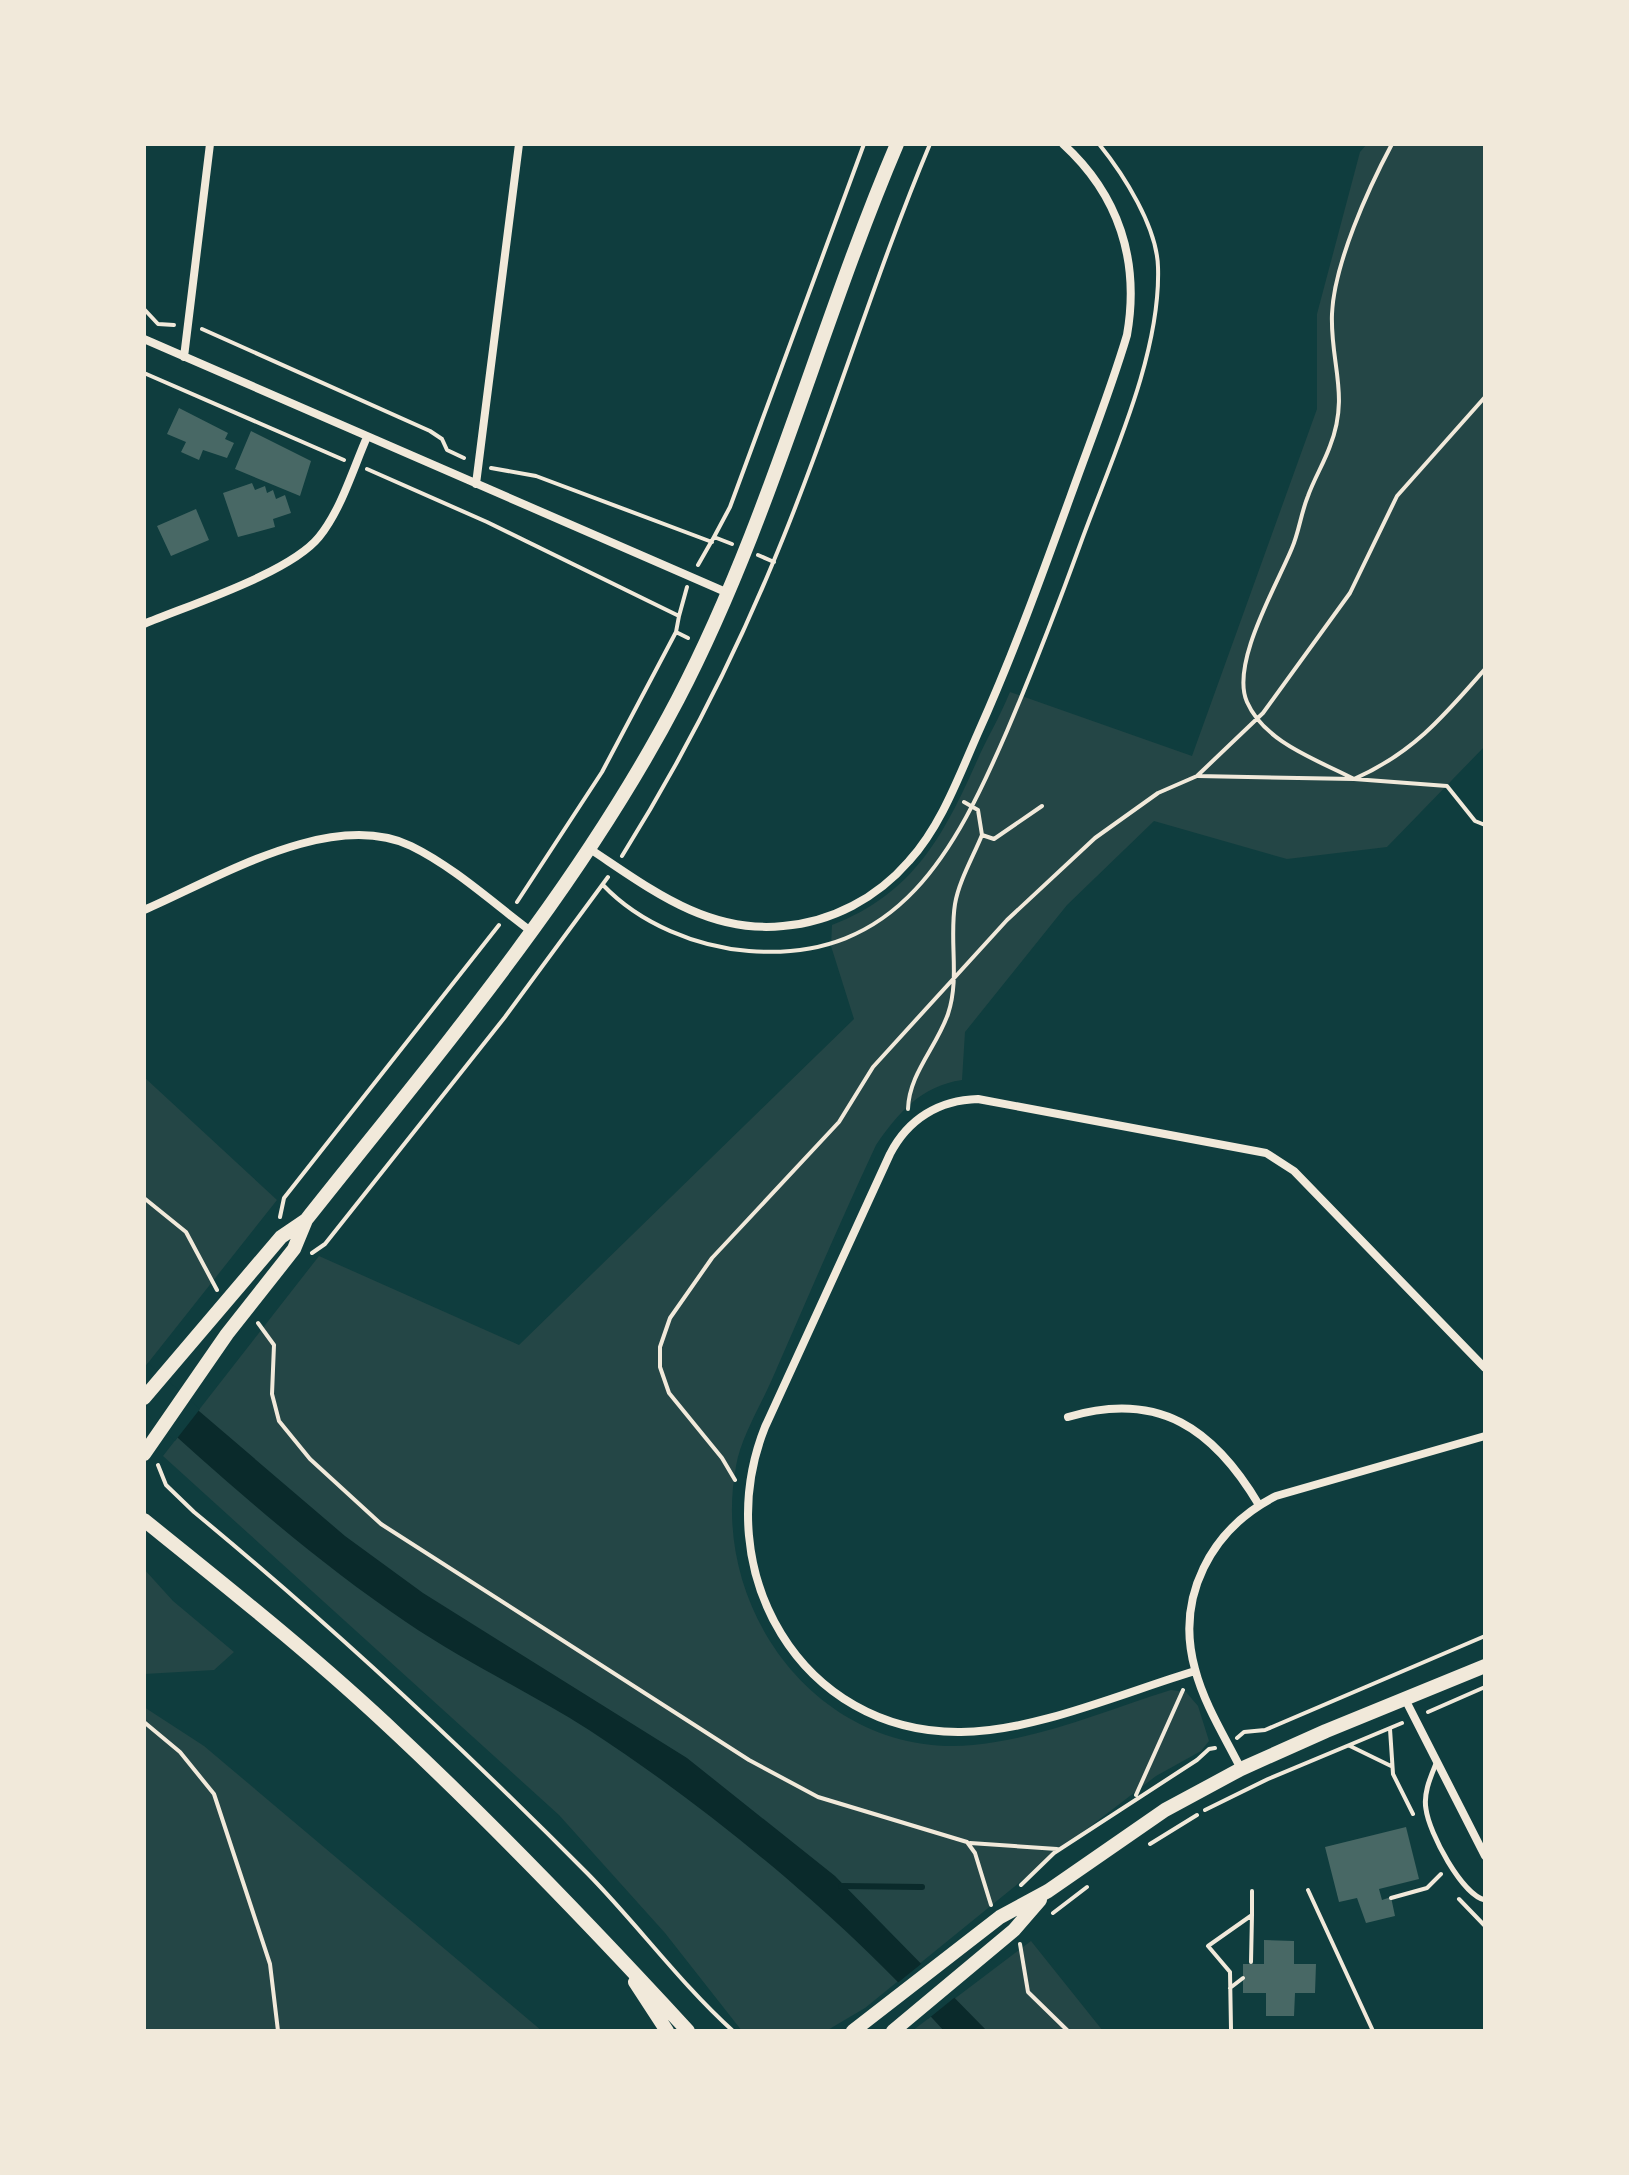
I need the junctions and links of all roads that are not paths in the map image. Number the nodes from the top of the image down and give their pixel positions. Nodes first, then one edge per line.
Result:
1 (210, 144) edge
2 (519, 144) edge
3 (897, 144) edge
4 (1063, 144) edge
5 (144, 339) edge
6 (184, 357) junction
7 (367, 437) junction
8 (476, 484) junction
9 (728, 593) junction
10 (144, 624) edge
11 (590, 849) junction
12 (144, 910) edge
13 (532, 932) junction
14 (306, 1220) junction
15 (1485, 1368) edge
16 (144, 1398) edge
17 (1068, 1417) dead end
18 (1485, 1436) edge
19 (152, 1451) edge
20 (1259, 1505) junction
21 (144, 1520) edge
22 (1485, 1666) edge
23 (1192, 1672) junction
24 (1405, 1699) junction
25 (1437, 1761) junction
26 (1241, 1769) junction
27 (1485, 1856) edge
28 (1048, 1891) junction
29 (1485, 1900) edge
30 (613, 1948) junction
31 (667, 2031) edge
32 (688, 2031) edge
33 (853, 2031) edge
34 (893, 2031) edge

1 - 6 street
2 - 8 street
3 - 9 street
4 - 11 street
5 - 6 street
6 - 7 street
7 - 8 street
7 - 10 street
8 - 9 street
9 - 11 street
11 - 13 street
12 - 13 street
13 - 14 street
14 - 16 street
14 - 19 street
15 - 23 street
17 - 20 street
18 - 20 street
20 - 23 street
21 - 30 street
22 - 24 street
23 - 26 street
24 - 25 street
24 - 26 street
25 - 27 street
25 - 29 lane
26 - 28 street
28 - 33 street
28 - 34 street
30 - 31 street
30 - 32 street

